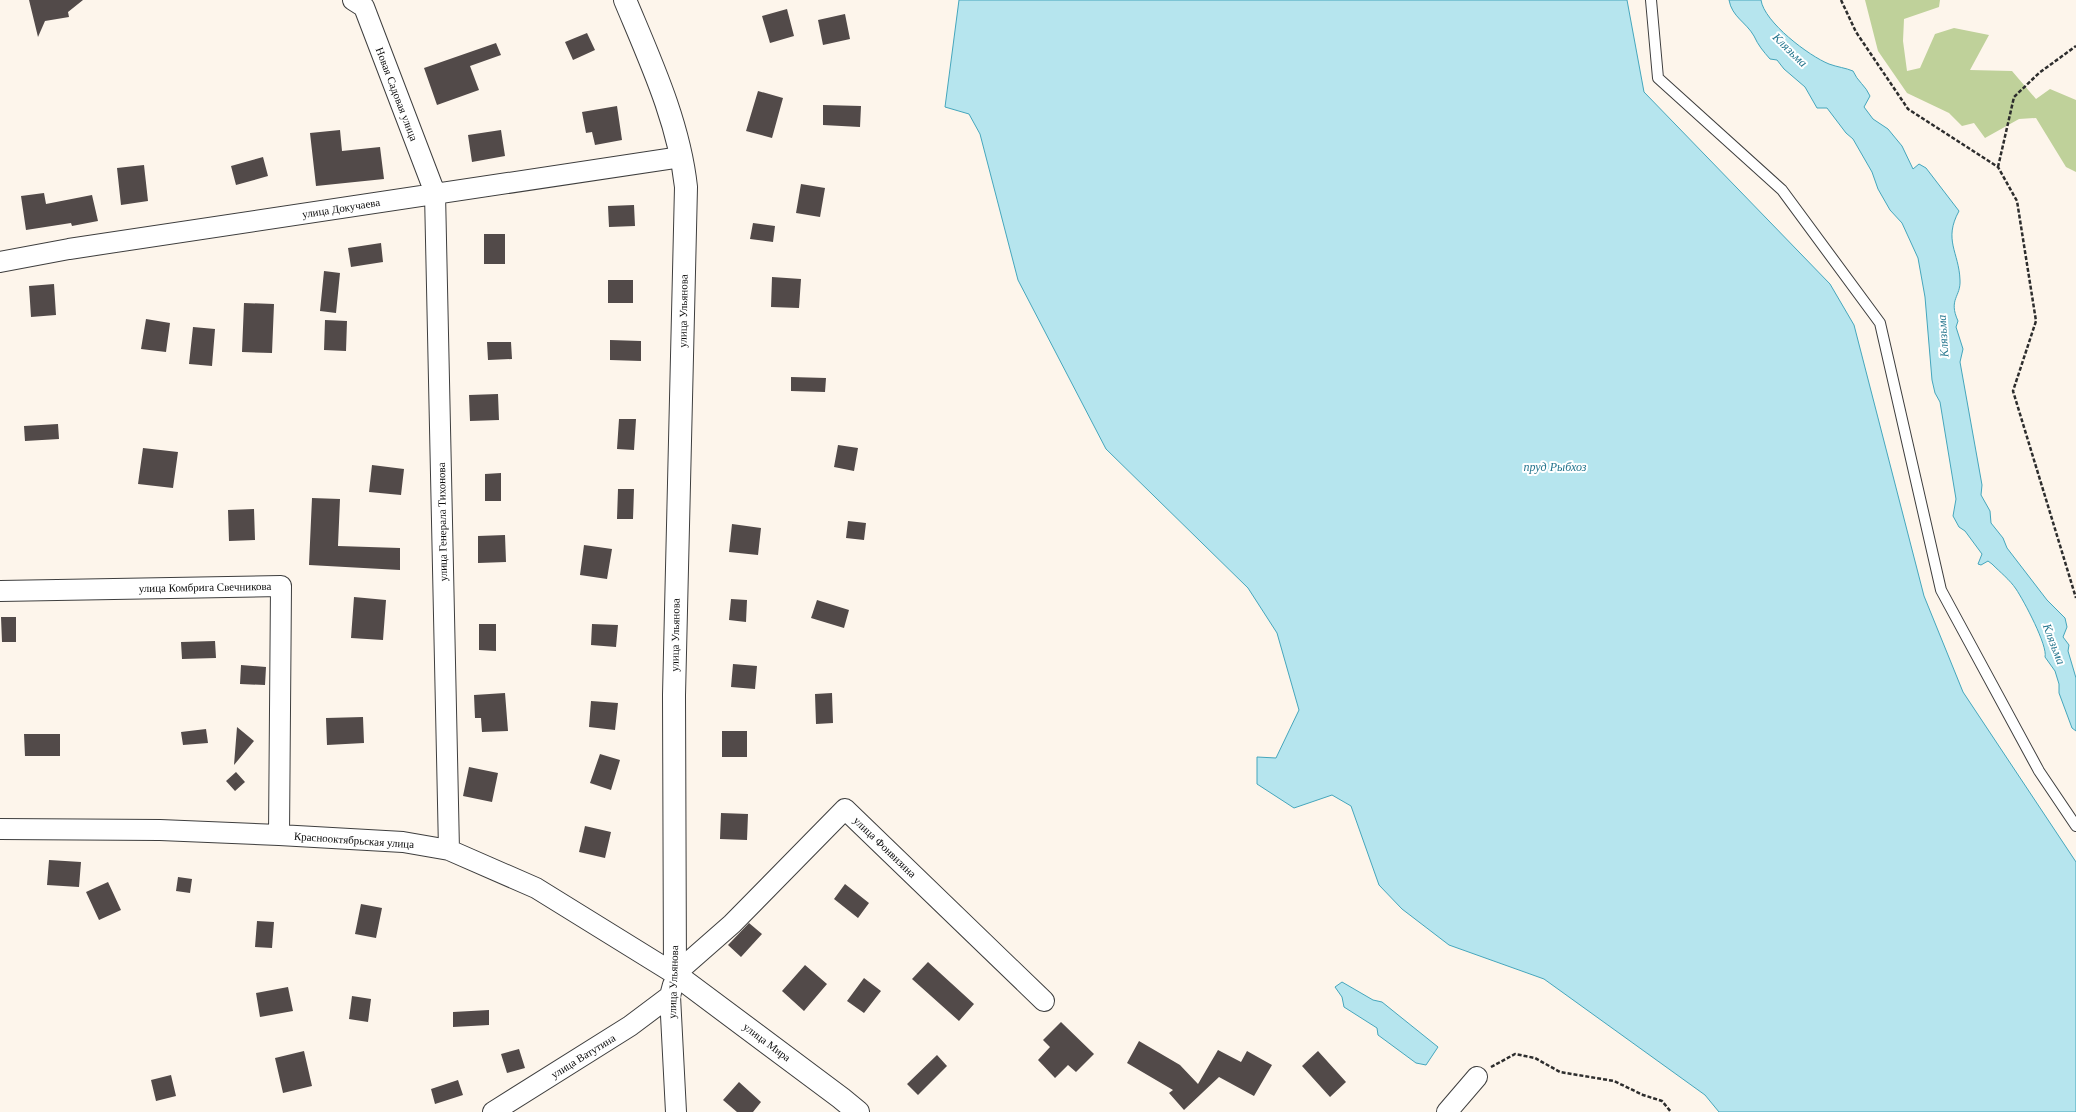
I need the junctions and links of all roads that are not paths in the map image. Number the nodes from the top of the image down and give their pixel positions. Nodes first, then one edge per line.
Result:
1 (354, 0) edge
2 (625, 0) edge
3 (1651, 0) edge
4 (682, 157) junction
5 (435, 193) junction
6 (0, 262) edge
7 (0, 591) edge
8 (2076, 826) edge
9 (0, 829) edge
10 (279, 835) junction
11 (449, 850) junction
12 (675, 974) junction
13 (670, 996) junction
14 (1044, 1001) dead end
15 (1477, 1077) road end
16 (493, 1112) edge
17 (676, 1112) edge
18 (858, 1112) edge
19 (1447, 1112) edge

1 - 5 street, Новая Садовая улица
2 - 4 street
3 - 8 lane
4 - 5 street, улица Докучаева
4 - 12 street, улица Ульянова
5 - 6 street, улица Докучаева
5 - 11 street, улица Генерала Тихонова
7 - 10 street, улица Комбрига Свечникова
9 - 10 street, Краснооктябрьская улица
10 - 11 street, Краснооктябрьская улица
11 - 12 street, Краснооктябрьская улица
12 - 13 street, улица Ульянова
12 - 14 street, улица Фонвизина
12 - 18 street, улица Мира
13 - 16 street, улица Ватутина
13 - 17 street, улица Ульянова
15 - 19 street

